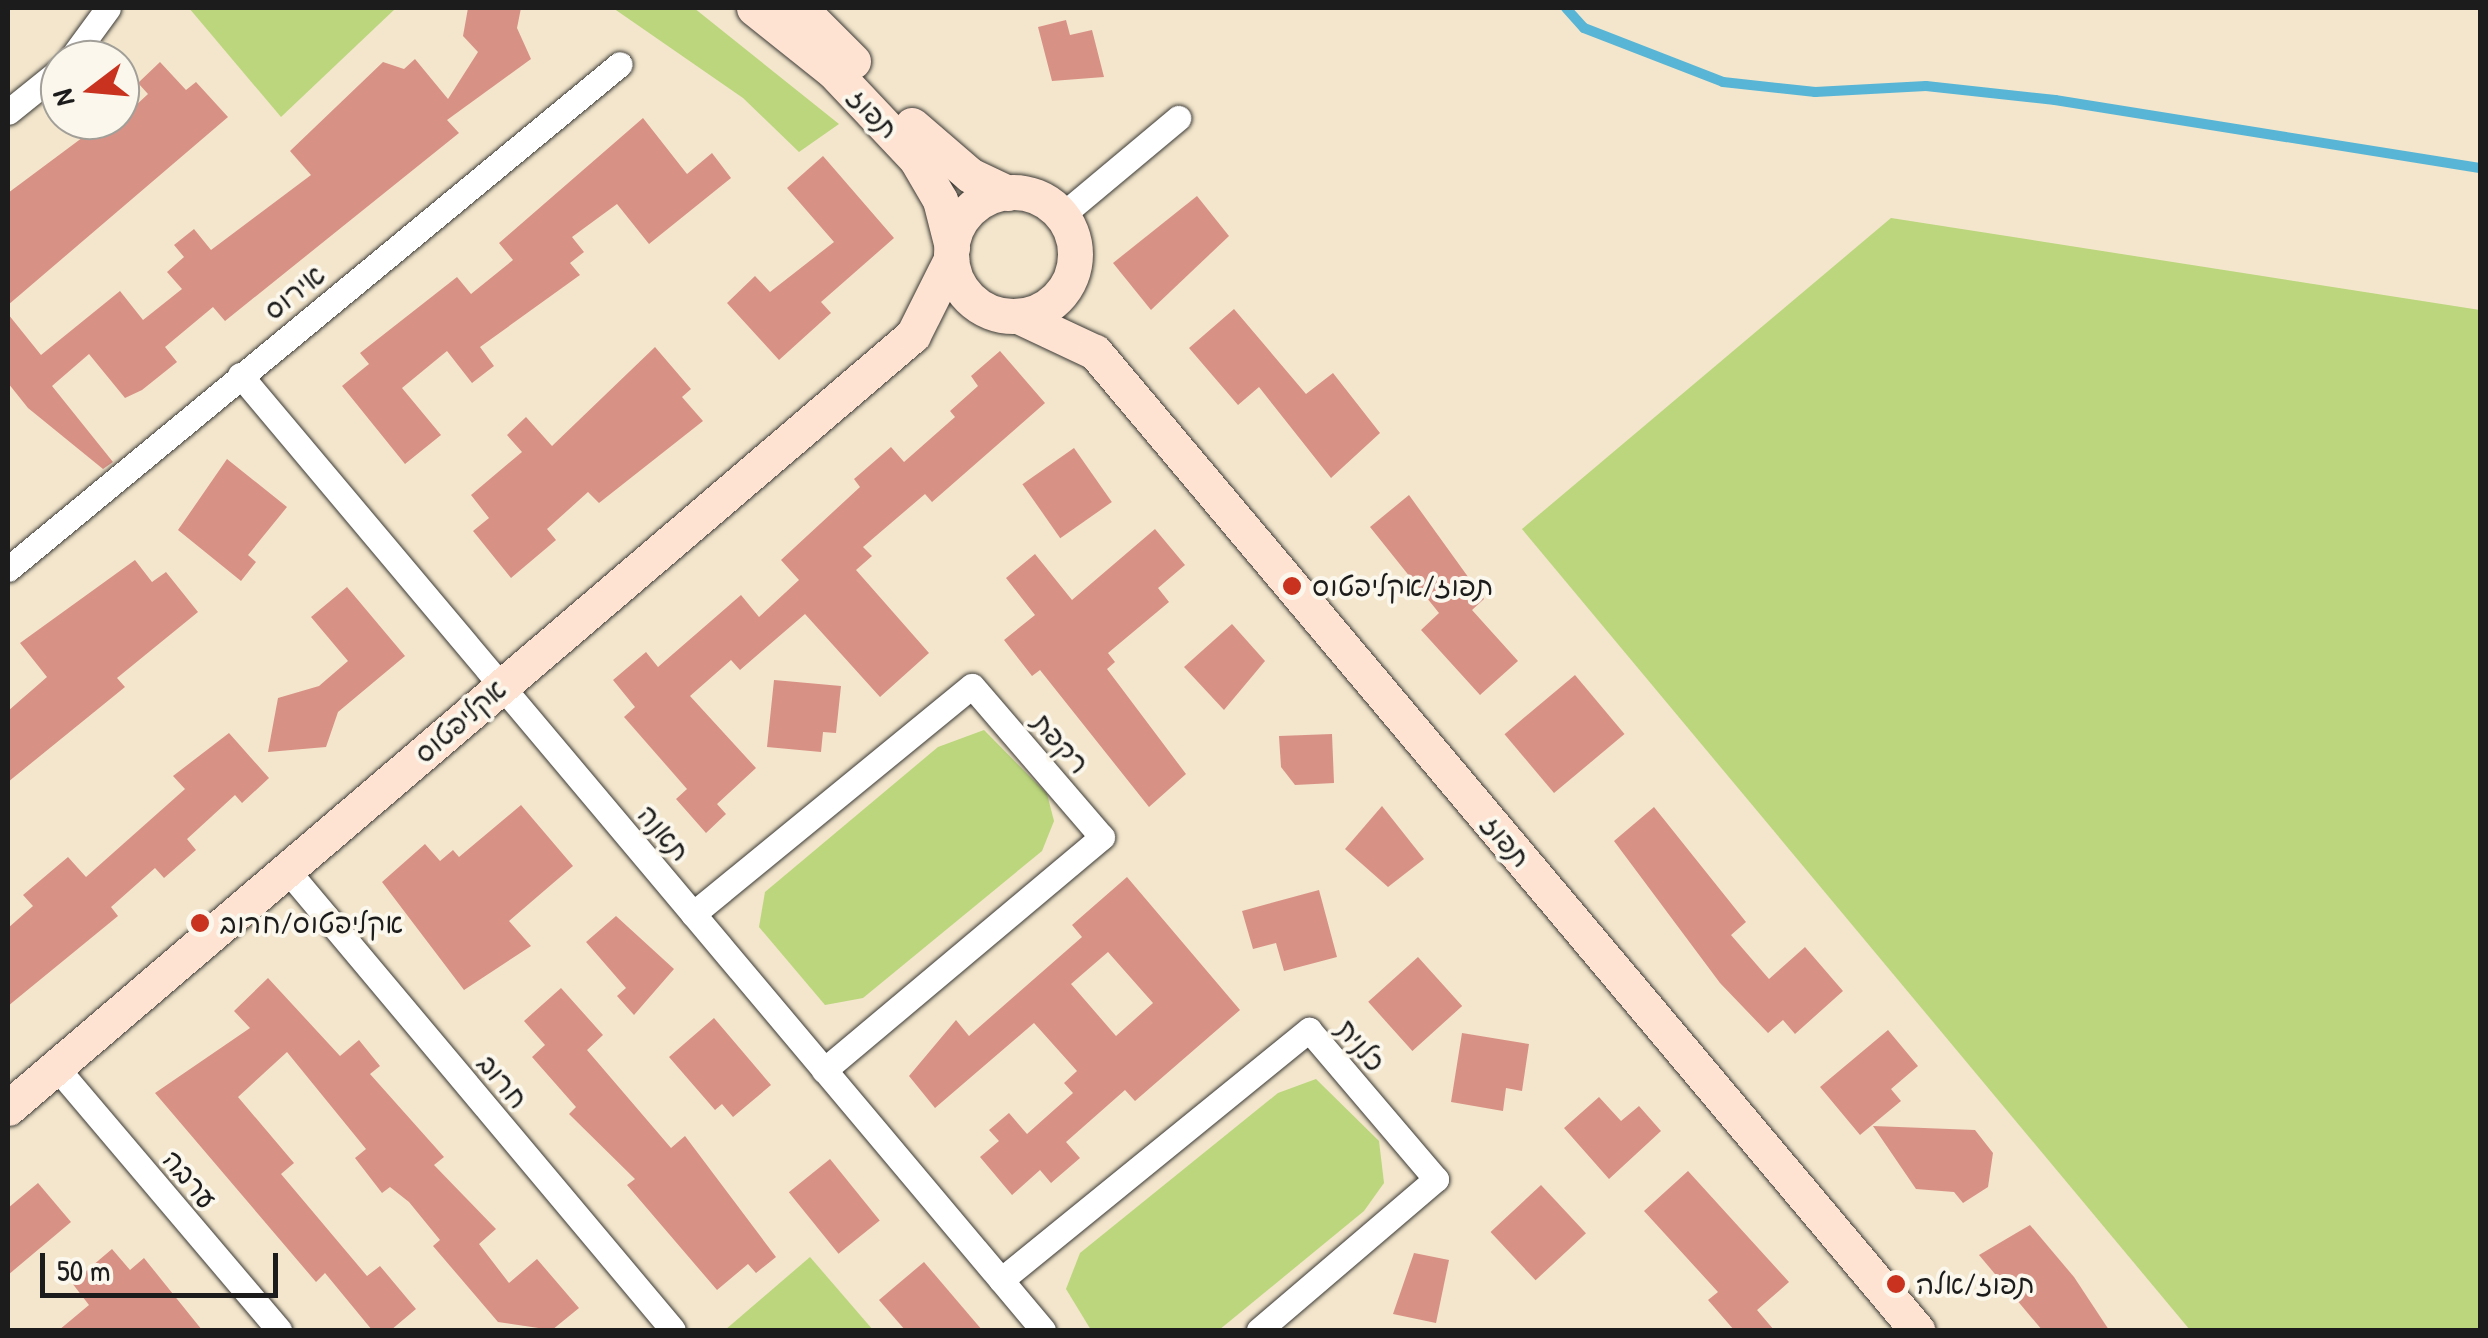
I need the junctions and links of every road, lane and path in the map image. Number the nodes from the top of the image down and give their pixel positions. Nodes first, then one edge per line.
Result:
1 (108, 8) edge
2 (754, 8) edge
3 (800, 8) edge
4 (85, 40) edge
5 (620, 64) dead end
6 (40, 86) edge
7 (8, 112) edge
8 (1178, 118) dead end
9 (1008, 192) junction
10 (1062, 216) junction
11 (952, 253) junction
12 (1073, 270) junction
13 (1012, 316) junction
14 (913, 335) junction
15 (1095, 352) junction
16 (240, 375) junction
17 (10, 562) edge
18 (501, 686) junction
19 (286, 870) junction
20 (693, 914) junction
21 (56, 1067) junction
22 (824, 1070) junction
23 (8, 1108) edge
24 (1001, 1280) junction
25 (278, 1330) edge
26 (672, 1330) edge
27 (1043, 1330) edge
28 (1259, 1330) edge
29 (1917, 1330) edge

1 - 4 street
2 - 11 street, תפוז
3 - 9 street, תפוז
5 - 16 street, אירוס
6 - 7 street
8 - 10 street
9 - 10 street
9 - 11 street
10 - 12 street
11 - 13 street
11 - 14 street, אקליפטוס
12 - 13 street
12 - 15 street, תפוז
13 - 14 street, אקליפטוס
13 - 15 street, תפוז
14 - 18 street, אקליפטוס
15 - 29 street, תפוז
16 - 17 street, אירוס
16 - 18 street, תאנה
18 - 19 street, אקליפטוס
18 - 20 street, תאנה
19 - 21 street, אקליפטוס
19 - 26 street, חרוב
20 - 22 street, תאנה
20 - 22 street, רקפת
21 - 23 street, אקליפטוס
21 - 25 street, ערבה
22 - 24 street, תאנה
24 - 27 street, תאנה
24 - 28 street, כלנית

